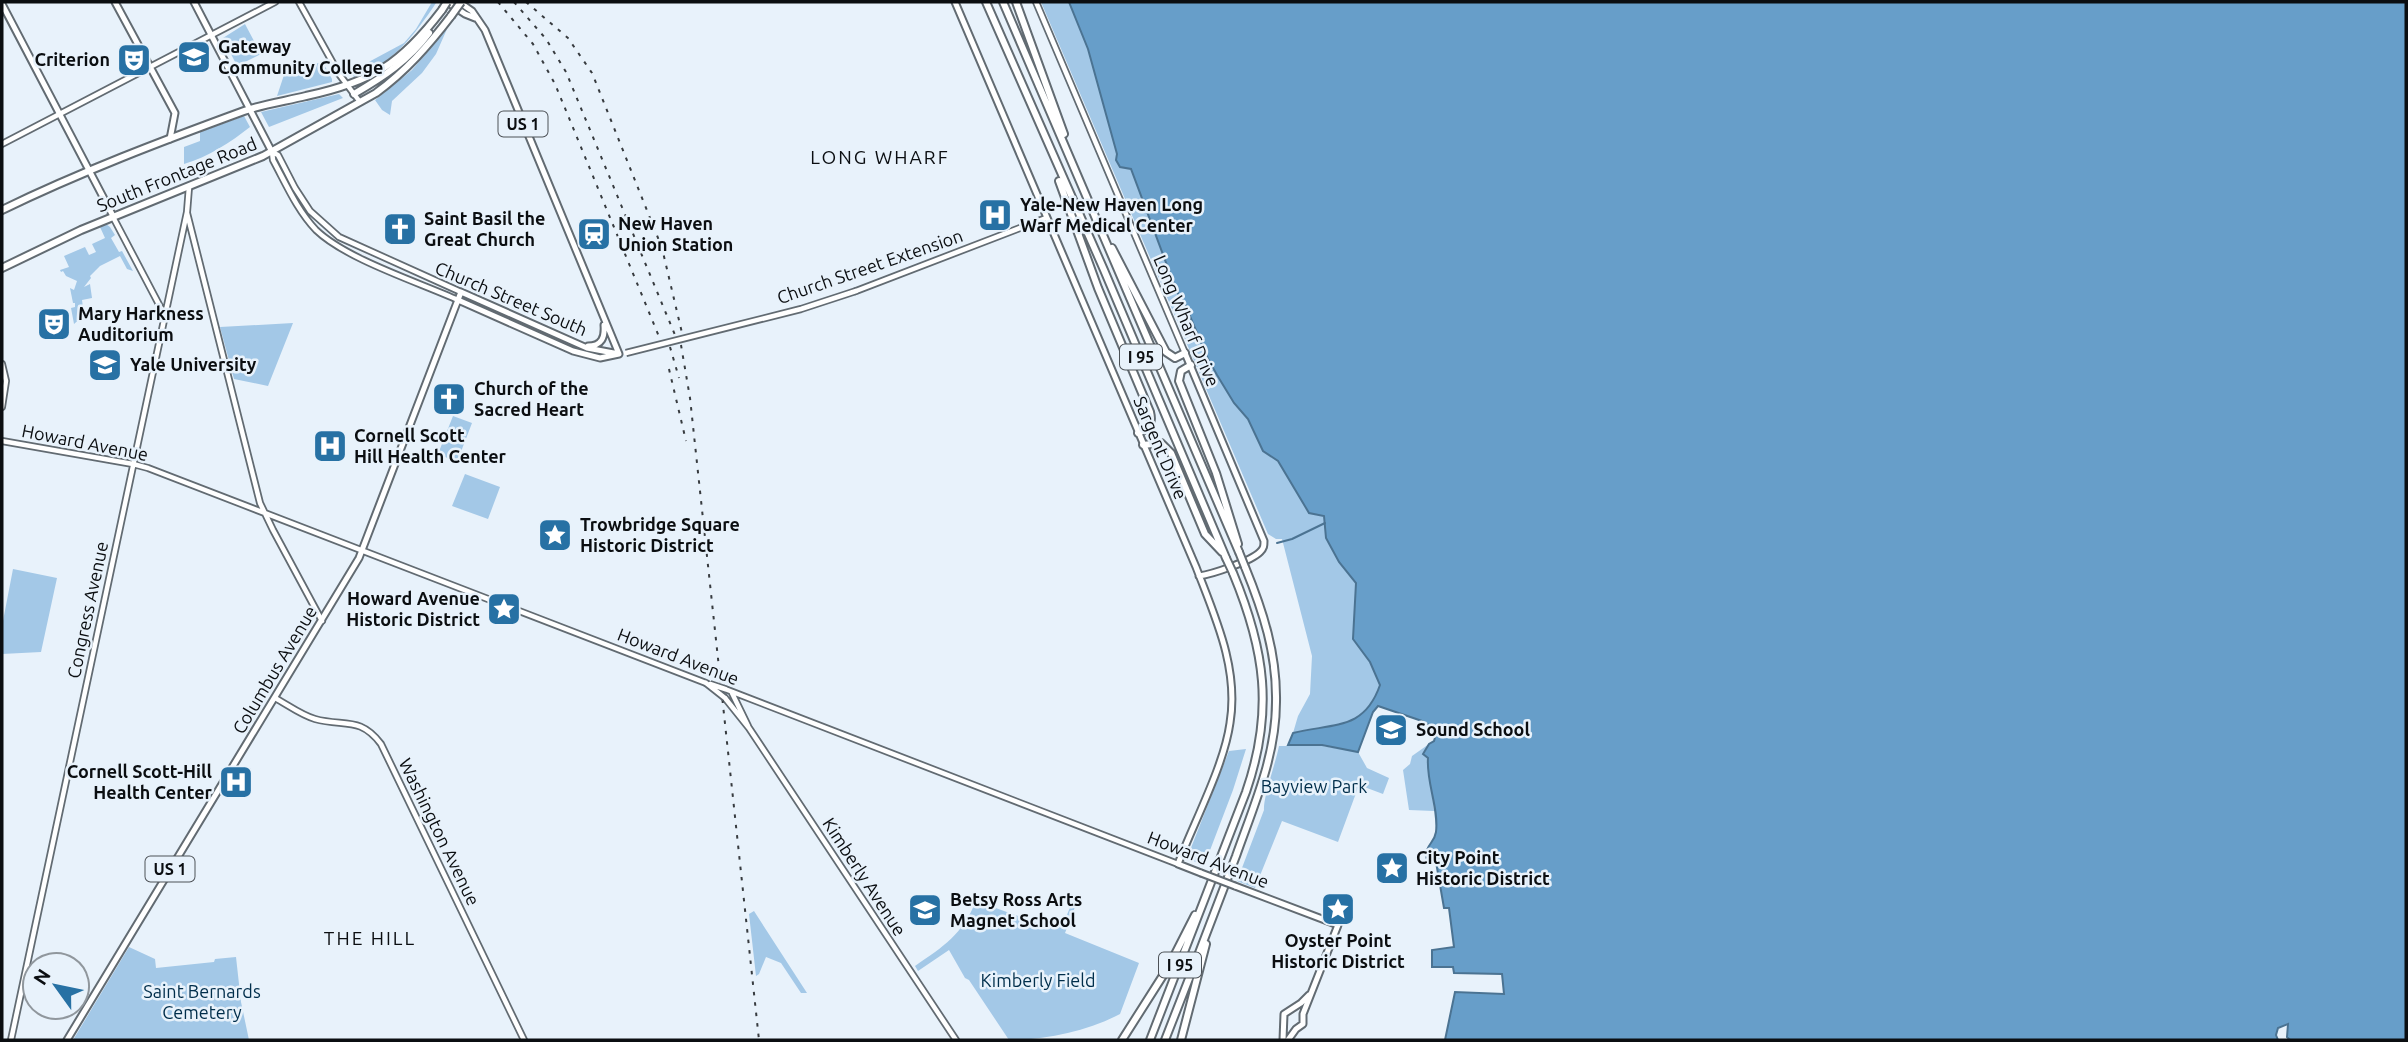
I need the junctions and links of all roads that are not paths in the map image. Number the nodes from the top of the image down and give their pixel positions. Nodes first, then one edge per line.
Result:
1 (115, 2) edge
2 (194, 2) edge
3 (275, 2) edge
4 (299, 2) edge
5 (447, 2) edge
6 (460, 2) edge
7 (955, 2) edge
8 (986, 2) edge
9 (1003, 2) edge
10 (1016, 2) edge
11 (1036, 2) edge
12 (2, 4) edge
13 (442, 10) junction
14 (475, 18) junction
15 (212, 35) junction
16 (149, 67) junction
17 (348, 86) junction
18 (354, 94) junction
19 (360, 102) junction
20 (252, 112) junction
21 (60, 114) junction
22 (170, 139) junction
23 (2, 144) edge
24 (270, 148) junction
25 (1053, 159) junction
26 (1072, 159) junction
27 (90, 170) junction
28 (189, 186) junction
29 (2, 210) edge
30 (187, 212) junction
31 (113, 216) junction
32 (1045, 218) junction
33 (1103, 235) junction
34 (368, 251) junction
35 (356, 255) junction
36 (2, 268) edge
37 (461, 292) junction
38 (458, 300) junction
39 (164, 315) junction
40 (603, 316) junction
41 (581, 345) junction
42 (1185, 353) junction
43 (622, 354) junction
44 (2, 364) edge
45 (1191, 365) junction
46 (2, 407) edge
47 (1138, 433) junction
48 (2, 441) edge
49 (1143, 445) junction
50 (133, 464) junction
51 (265, 513) junction
52 (362, 550) junction
53 (1239, 552) junction
54 (1226, 558) junction
55 (1199, 576) junction
56 (322, 621) junction
57 (706, 683) junction
58 (732, 692) junction
59 (275, 698) junction
60 (749, 728) junction
61 (1178, 864) junction
62 (1208, 888) junction
63 (1215, 912) junction
64 (1311, 992) junction
65 (1294, 1008) junction
66 (1303, 1014) junction
67 (1285, 1026) junction
68 (1296, 1029) junction
69 (11, 1040) edge
70 (66, 1040) edge
71 (524, 1040) edge
72 (956, 1040) edge
73 (1122, 1040) edge
74 (1150, 1040) edge
75 (1165, 1040) edge
76 (1181, 1040) edge
77 (1286, 1040) edge

1 - 16 main road
2 - 15 main road
3 - 15 main road
4 - 17 main road
5 - 13 highway, bridge
5 - 14 main road
6 - 14 main road, US 1
6 - 19 highway, South Frontage Road, bridge
7 - 32 main road, Sargent Drive
8 - 25 highway, I 95
9 - 26 highway, I 95
10 - 26 highway
11 - 42 main road, Long Wharf Drive
12 - 21 main road
13 - 17 highway
13 - 18 highway
14 - 40 main road, US 1
15 - 16 main road
15 - 20 main road
16 - 21 main road
16 - 22 main road
17 - 18 main road
17 - 20 highway
18 - 19 main road
19 - 24 highway, South Frontage Road
20 - 22 highway
20 - 24 main road
21 - 23 main road
21 - 27 main road
22 - 27 highway
24 - 28 highway, South Frontage Road
24 - 34 main road, Church Street South
24 - 35 main road, Church Street South
25 - 47 highway
25 - 54 highway, I 95
26 - 33 highway, I 95
27 - 29 highway
27 - 31 main road
28 - 30 main road, Congress Avenue
28 - 31 highway, South Frontage Road
30 - 39 main road, Congress Avenue
30 - 51 main road
31 - 36 highway, South Frontage Road
31 - 39 main road
32 - 43 main road, Church Street Extension, bridge
32 - 47 main road, Sargent Drive
33 - 42 highway
33 - 53 highway, I 95
34 - 35 main road
34 - 37 main road, Church Street South
35 - 38 main road, Church Street South
37 - 38 main road, Columbus Avenue / US 1
37 - 41 main road, Church Street South
38 - 43 main road, Church Street South
38 - 52 main road, Columbus Avenue / US 1
39 - 50 main road, Congress Avenue
40 - 41 main road
40 - 43 main road, US 1
41 - 43 main road, Church Street South
42 - 45 main road, Long Wharf Drive
44 - 46 main road
45 - 53 highway
45 - 55 main road, Long Wharf Drive
47 - 49 main road, Sargent Drive
48 - 50 main road, Howard Avenue
49 - 54 highway
49 - 55 main road, Sargent Drive
50 - 51 main road, Howard Avenue
50 - 69 main road, Congress Avenue
51 - 52 main road, Howard Avenue
51 - 56 main road
52 - 56 main road, Columbus Avenue / US 1
52 - 57 main road, Howard Avenue
53 - 63 highway, I 95, bridge
54 - 62 highway, I 95, bridge
55 - 61 main road, Sargent Drive
56 - 59 main road, Columbus Avenue / US 1
57 - 58 main road, Howard Avenue, bridge
57 - 60 main road, bridge
58 - 60 main road
58 - 61 main road, Howard Avenue
59 - 70 main road, Columbus Avenue / US 1
59 - 71 main road, Washington Avenue
60 - 72 main road, Kimberly Avenue
61 - 64 main road, Howard Avenue, bridge
62 - 73 highway
62 - 74 highway, I 95
63 - 75 highway, I 95
63 - 76 highway
64 - 65 main road
64 - 66 main road
65 - 66 main road
65 - 67 main road
66 - 68 main road
67 - 68 main road
67 - 77 main road
68 - 77 main road

